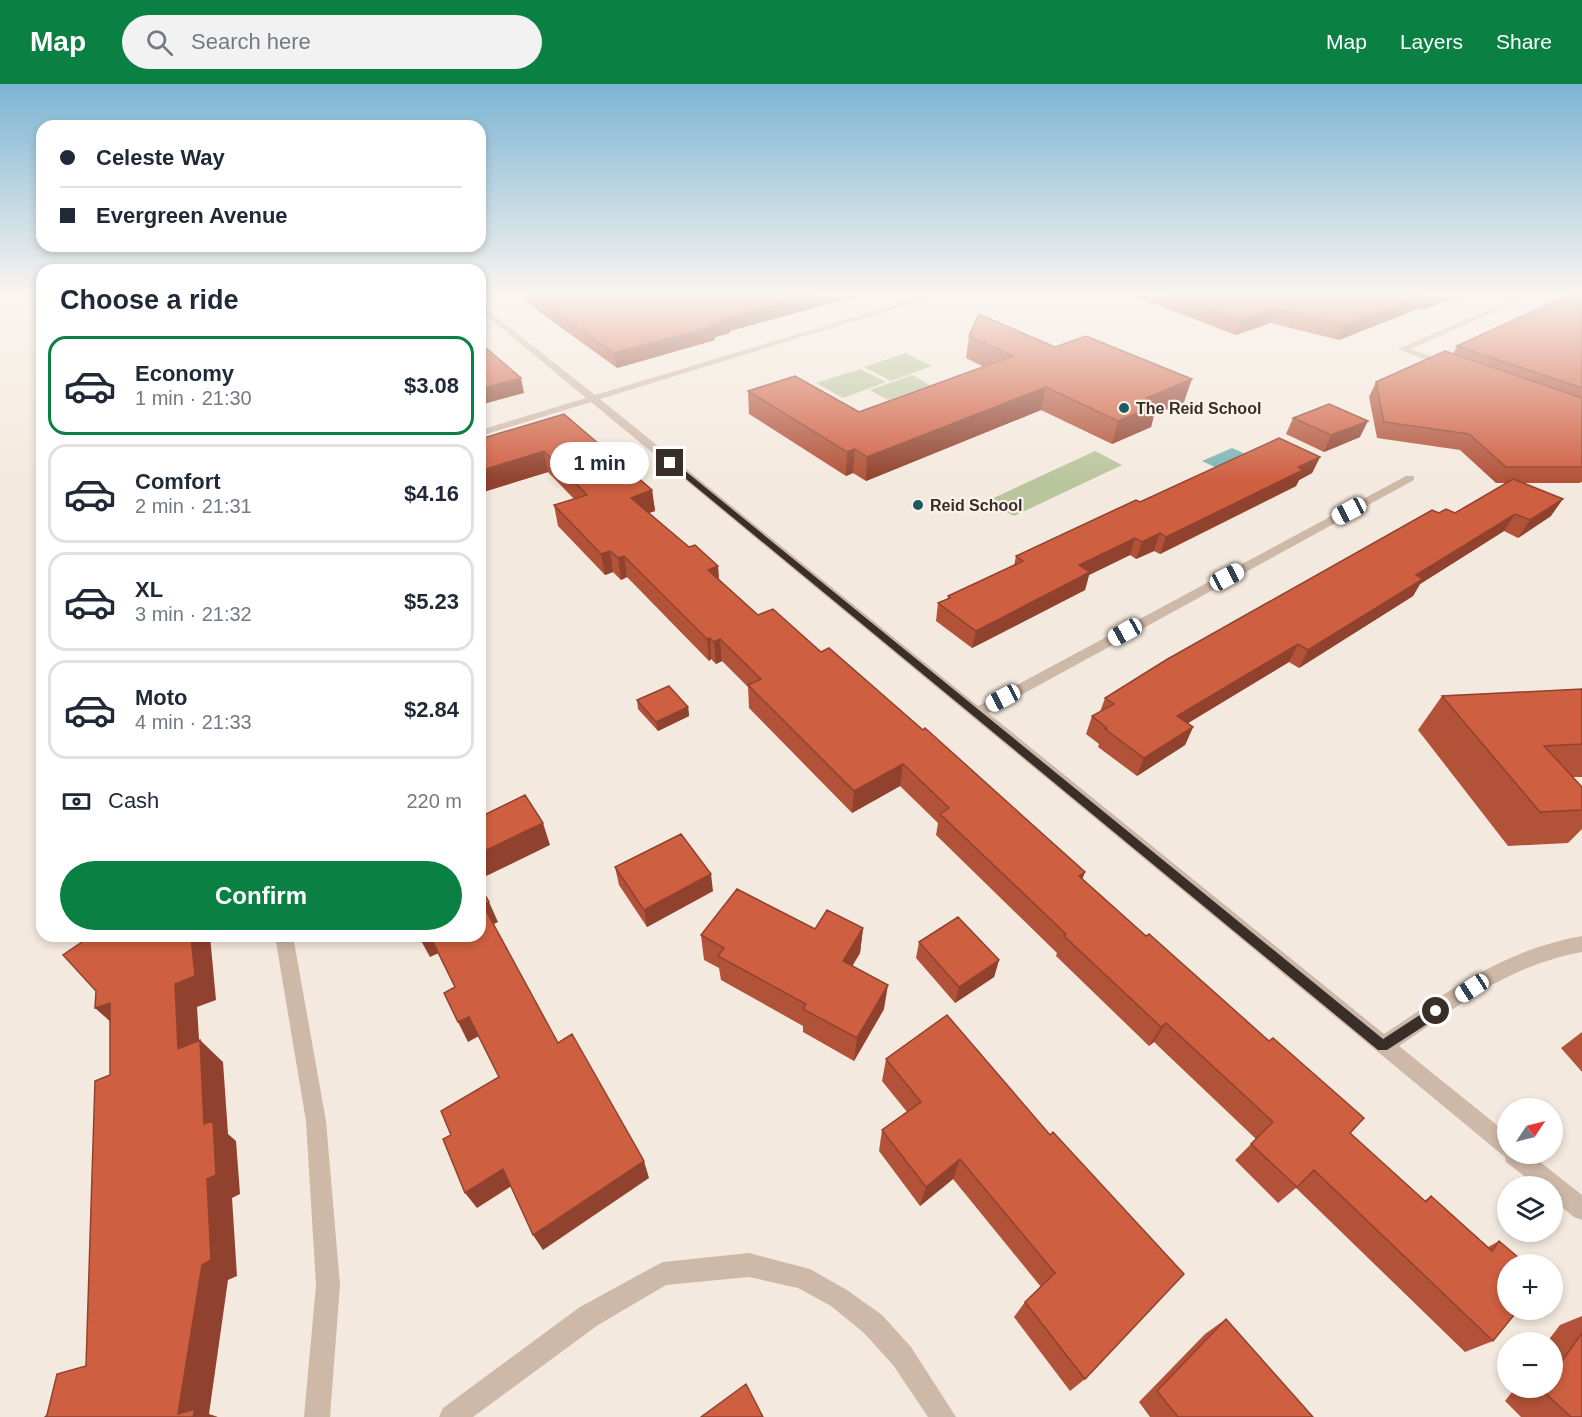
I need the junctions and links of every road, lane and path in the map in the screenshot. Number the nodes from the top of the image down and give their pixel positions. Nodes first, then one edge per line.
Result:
1 (542, 357) edge
2 (730, 357) edge
3 (1424, 357) edge
4 (1454, 368) edge
5 (593, 399) junction
6 (486, 432) edge
7 (1410, 478) dead end
8 (976, 713) junction
9 (285, 942) edge
10 (1582, 944) edge
11 (1383, 1046) junction
12 (1497, 1139) edge
13 (1526, 1164) edge
14 (1582, 1209) edge
15 (317, 1417) edge
16 (452, 1417) edge
17 (943, 1417) edge

1 - 5 street
2 - 5 street
3 - 4 street
5 - 6 street
5 - 8 street
7 - 8 street
8 - 11 street
9 - 15 street
10 - 11 street
11 - 12 street
13 - 14 street
16 - 17 street

